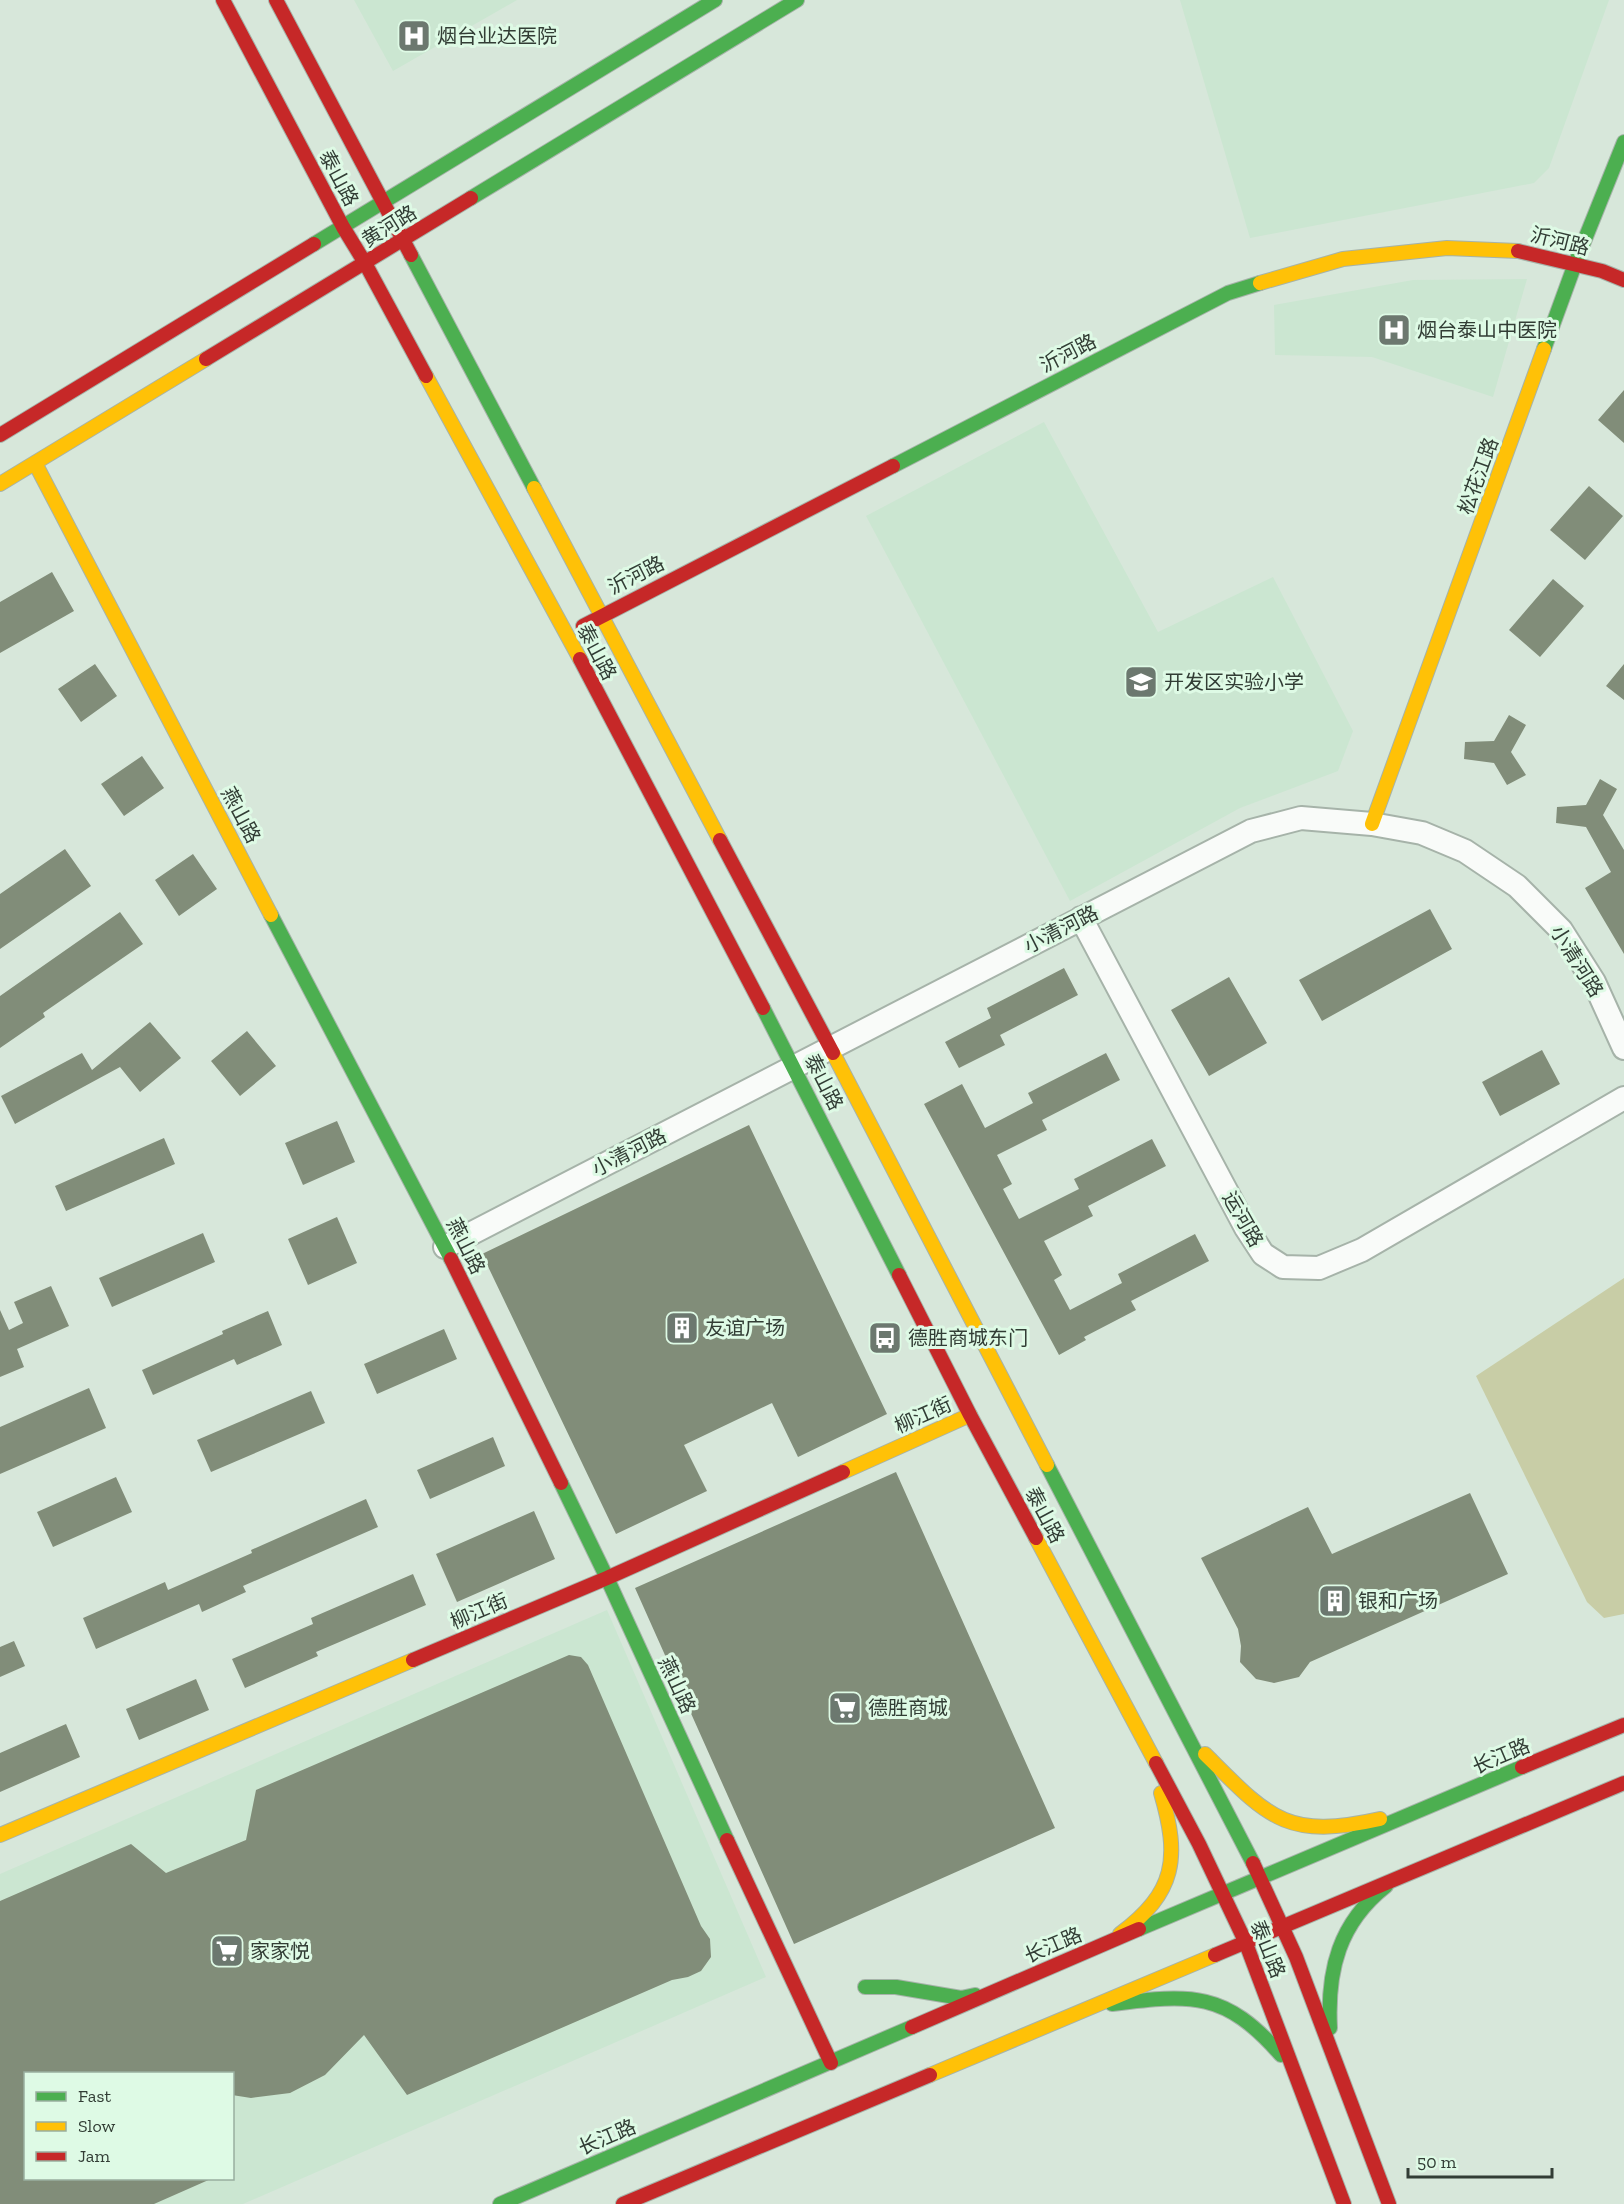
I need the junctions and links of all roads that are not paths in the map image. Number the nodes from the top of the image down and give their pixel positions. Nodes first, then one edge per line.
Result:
1 (223, 0) edge
2 (276, 0) edge
3 (715, 0) edge
4 (797, 0) edge
5 (1624, 142) edge
6 (381, 202) junction
7 (343, 226) junction
8 (403, 240) junction
9 (365, 264) junction
10 (1575, 264) junction
11 (1624, 280) edge
12 (0, 435) edge
13 (35, 463) junction
14 (0, 484) edge
15 (602, 615) junction
16 (567, 635) junction
17 (1372, 824) junction
18 (1081, 918) junction
19 (830, 1048) junction
20 (1624, 1048) edge
21 (794, 1067) junction
22 (1624, 1098) edge
23 (445, 1247) junction
24 (970, 1415) junction
25 (607, 1578) junction
26 (1624, 1725) edge
27 (1183, 1731) junction
28 (1148, 1749) junction
29 (1624, 1783) edge
30 (1431, 1806) junction
31 (0, 1835) edge
32 (1402, 1876) junction
33 (1260, 1877) junction
34 (1223, 1893) junction
35 (1283, 1926) junction
36 (1245, 1941) junction
37 (1108, 1942) junction
38 (865, 1987) dead end
39 (994, 1992) junction
40 (1090, 2007) junction
41 (1332, 2052) junction
42 (831, 2063) junction
43 (1292, 2069) junction
44 (500, 2204) edge
45 (623, 2204) edge
46 (1344, 2204) edge
47 (1389, 2204) edge

1 - 7 main road, 泰山路
2 - 6 main road, 泰山路
3 - 6 main road, 黄河路
4 - 8 main road, 黄河路
5 - 10 main road, 松花江路
6 - 7 main road, 黄河路
6 - 8 main road, 泰山路
7 - 9 main road, 泰山路
7 - 12 main road, 黄河路
8 - 9 main road, 黄河路
8 - 15 main road, 泰山路
9 - 13 main road, 黄河路
9 - 16 main road, 泰山路
10 - 11 main road, 沂河路
10 - 15 main road, 沂河路
10 - 17 main road, 松花江路
13 - 14 main road, 黄河路
13 - 23 main road, 燕山路
15 - 16 main road, 沂河路
15 - 19 main road, 泰山路
16 - 21 main road, 泰山路
17 - 18 street, 小清河路
17 - 20 street, 小清河路
18 - 19 street, 小清河路
18 - 22 street, 运河路
19 - 21 street, 小清河路
19 - 27 main road, 泰山路
21 - 23 street, 小清河路
21 - 24 main road, 泰山路
23 - 25 main road, 燕山路
24 - 25 main road, 柳江街
24 - 28 main road, 泰山路
25 - 31 main road, 柳江街
25 - 42 main road, 燕山路
26 - 30 main road, 长江路
27 - 30 main road
27 - 33 main road, 泰山路
28 - 34 main road, 泰山路
28 - 37 main road
29 - 32 main road
30 - 33 main road, 长江路
32 - 35 main road
32 - 41 main road
33 - 34 main road, 长江路
33 - 35 main road, 泰山路
34 - 36 main road, 泰山路
34 - 37 main road, 长江路
35 - 36 main road
35 - 41 main road, 泰山路
36 - 40 main road
36 - 43 main road, 泰山路
37 - 39 main road, 长江路
38 - 39 main road
39 - 42 main road, 长江路
40 - 43 main road
40 - 45 main road
41 - 47 main road, 泰山路
42 - 44 main road, 长江路
43 - 46 main road, 泰山路

